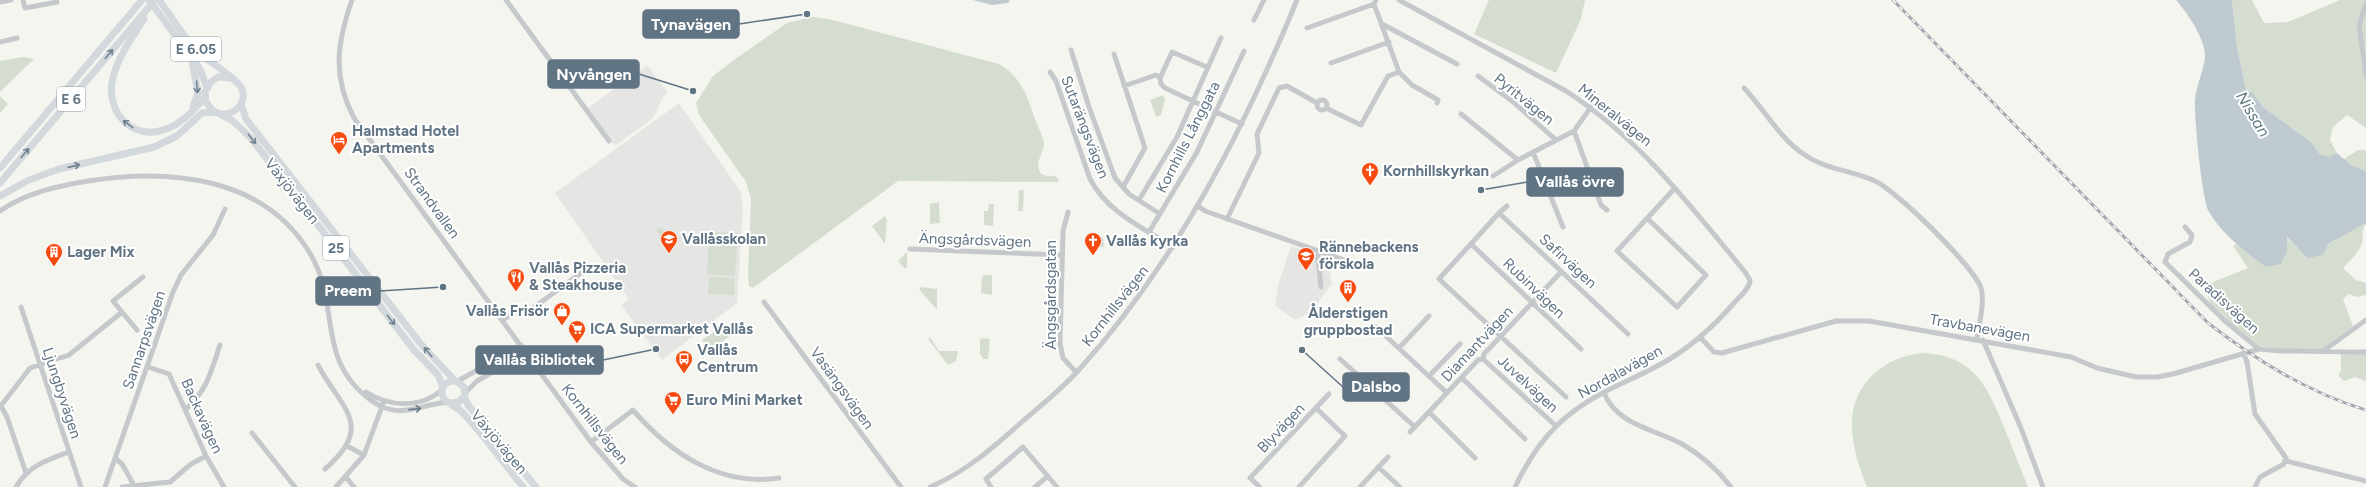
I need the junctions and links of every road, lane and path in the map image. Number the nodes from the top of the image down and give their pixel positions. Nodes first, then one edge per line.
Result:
1 (11, 0) edge
2 (23, 0) edge
3 (142, 0) edge
4 (154, 0) edge
5 (352, 0) edge
6 (506, 0) edge
7 (1264, 0) edge
8 (1297, 0) edge
9 (1398, 0) edge
10 (0, 2) edge
11 (57, 2) dead end
12 (1375, 2) edge
13 (2366, 4) edge
14 (1254, 20) dead end
15 (1382, 24) junction
16 (1307, 28) dead end
17 (18, 38) dead end
18 (1221, 38) dead end
19 (0, 42) edge
20 (1389, 42) junction
21 (1071, 50) dead end
22 (1244, 51) dead end
23 (1114, 54) dead end
24 (191, 57) junction
25 (1331, 63) dead end
26 (1457, 64) dead end
27 (1207, 66) junction
28 (1050, 72) dead end
29 (1398, 72) junction
30 (2366, 75) edge
31 (1158, 76) junction
32 (1478, 76) dead end
33 (230, 78) junction
34 (1124, 86) junction
35 (207, 88) junction
36 (1744, 88) dead end
37 (205, 97) junction
38 (1194, 101) junction
39 (1437, 103) dead end
40 (241, 104) junction
41 (1591, 107) junction
42 (1215, 112) junction
43 (219, 113) junction
44 (1461, 114) dead end
45 (188, 116) junction
46 (1242, 124) junction
47 (1574, 131) junction
48 (1556, 140) junction
49 (609, 141) dead end
50 (1533, 152) junction
51 (1518, 160) junction
52 (0, 168) edge
53 (1493, 176) dead end
54 (0, 183) edge
55 (1123, 187) junction
56 (1675, 188) junction
57 (0, 196) edge
58 (1139, 200) junction
59 (1198, 206) junction
60 (1507, 206) dead end
61 (225, 209) dead end
62 (1607, 210) dead end
63 (0, 211) edge
64 (1068, 212) dead end
65 (1499, 213) junction
66 (1160, 214) junction
67 (1227, 219) junction
68 (1648, 219) junction
69 (1563, 227) dead end
70 (2185, 227) dead end
71 (1149, 232) junction
72 (1471, 244) junction
73 (1173, 247) junction
74 (910, 249) dead end
75 (1319, 252) junction
76 (1062, 255) junction
77 (1358, 265) dead end
78 (594, 267) dead end
79 (1561, 272) junction
80 (143, 277) dead end
81 (1748, 287) joint
82 (1321, 288) dead end
83 (764, 302) dead end
84 (1532, 302) junction
85 (21, 307) dead end
86 (122, 312) junction
87 (1429, 316) dead end
88 (503, 320) junction
89 (2366, 320) edge
90 (1376, 327) dead end
91 (137, 330) dead end
92 (1628, 334) dead end
93 (1501, 336) junction
94 (1700, 337) junction
95 (1977, 339) junction
96 (1983, 340) junction
97 (1460, 344) dead end
98 (520, 345) junction
99 (220, 346) dead end
100 (1399, 348) junction
101 (1580, 349) dead end
102 (2259, 349) junction
103 (2323, 351) junction
104 (2366, 352) edge
105 (526, 353) junction
106 (2244, 354) junction
107 (1340, 359) dead end
108 (1483, 359) junction
109 (40, 364) junction
110 (318, 365) dead end
111 (148, 367) junction
112 (1076, 372) junction
113 (1429, 376) junction
114 (1462, 378) junction
115 (456, 381) junction
116 (356, 386) junction
117 (443, 388) junction
118 (1447, 393) junction
119 (1604, 393) junction
120 (465, 394) junction
121 (1329, 394) dead end
122 (1566, 396) dead end
123 (384, 401) junction
124 (449, 402) junction
125 (0, 407) edge
126 (382, 407) junction
127 (1316, 408) junction
128 (185, 410) junction
129 (1429, 412) junction
130 (1556, 426) junction
131 (1415, 427) junction
132 (1410, 432) dead end
133 (252, 434) dead end
134 (1525, 439) dead end
135 (591, 442) junction
136 (346, 446) junction
137 (69, 452) junction
138 (364, 455) junction
139 (206, 456) junction
140 (1388, 457) dead end
141 (1475, 458) dead end
142 (116, 459) junction
143 (2286, 461) junction
144 (1378, 467) junction
145 (325, 469) dead end
146 (26, 473) junction
147 (711, 476) dead end
148 (1048, 476) junction
149 (346, 477) junction
150 (779, 478) dead end
151 (2366, 481) edge
152 (172, 485) edge
153 (744, 485) dead end
154 (135, 486) edge
155 (933, 486) edge
156 (16, 487) edge
157 (81, 487) edge
158 (105, 487) edge
159 (122, 487) edge
160 (224, 487) edge
161 (295, 487) edge
162 (336, 487) edge
163 (354, 487) edge
164 (523, 487) edge
165 (536, 487) edge
166 (635, 487) edge
167 (901, 487) edge
168 (992, 487) edge
169 (1035, 487) edge
170 (1057, 487) edge
171 (1260, 487) edge
172 (1299, 487) edge
173 (1360, 487) edge
174 (1400, 487) edge
175 (1515, 487) edge
176 (1731, 487) edge
177 (2043, 487) edge
178 (2255, 487) edge

1 - 10 street
2 - 11 street
3 - 52 highway, E 6
4 - 24 highway, E 6.05
4 - 33 highway, Växjövägen / E 6.05
45 -> 4 highway
54 -> 4 highway, E 6
5 - 88 street, Strandvallen
6 - 49 street
7 - 14 street
8 - 46 street, Kornhillsvägen
9 - 41 street, Mineralvägen
12 - 15 street
12 - 16 street
13 - 30 street
15 - 20 street
15 - 26 street
17 - 19 street
18 - 27 street
20 - 25 street
20 - 29 street
21 - 55 street
22 - 42 street, Kornhills Långgata
23 - 34 street
24 - 35 highway, E 6.05
24 -> 45 highway
27 - 31 street
27 - 38 street
28 - 71 street, Sutarängsvägen
29 - 39 street
29 - 67 street
31 - 34 street
31 - 38 street
32 - 48 street, Pyritvägen
33 - 35 highway
33 - 40 highway, Växjövägen
34 - 55 street
35 - 37 highway
36 - 95 street
37 - 43 highway, Växjövägen
37 - 45 highway
38 - 42 street
38 - 58 street
40 - 43 highway
115 -> 40 highway, Växjövägen / 25
41 - 47 street
41 - 56 street, Mineralvägen
42 - 46 street
42 - 66 street, Kornhills Långgata
57 -> 43 highway
43 -> 117 highway, Växjövägen / 25
44 - 51 street
46 - 59 street, Kornhillsvägen
47 - 48 street
47 - 62 street
48 - 50 street
50 - 51 street
50 - 69 street
51 - 53 street
55 - 58 street
56 - 68 street
56 - 81 street, Mineralvägen
58 - 66 street
59 - 67 street
59 - 73 street, Kornhillsvägen
60 - 65 street
61 - 111 street, Sannarpsvägen
63 - 116 street
64 - 76 street, Ängsgårdsgatan
65 - 72 street
65 - 79 street, Safirvägen
66 - 71 street, Kornhills Långgata
67 - 75 street
68 - 68 street
70 - 102 street, Paradisvägen
71 - 73 street, Sutarängsvägen
72 - 84 street, Rubinvägen
72 - 93 street
73 - 112 street, Kornhillsvägen
74 - 76 street, Ängsgårdsvägen
75 - 77 street
75 - 82 street
76 - 112 street, Ängsgårdsgatan
78 - 88 street
79 - 84 street, Diamantvägen
79 - 92 street, Safirvägen
80 - 86 street
81 - 94 street, Nordalavägen
83 - 167 street, Vasängsvägen
84 - 93 street, Diamantvägen
84 - 101 street, Rubinvägen
85 - 109 street, Ljungbyvägen
86 - 91 street
86 - 109 street
87 - 100 street
88 - 98 street, Strandvallen
89 - 103 street
90 - 100 street
93 - 108 street, Diamantvägen
93 - 122 street
94 - 95 street, Travbanevägen
94 - 119 street, Nordalavägen
95 - 96 street, Travbanevägen
96 - 106 street, Travbanevägen
96 - 177 street
97 - 113 street
98 - 105 street, Kornhillsvägen
98 - 115 street
99 - 128 street
100 - 113 street
102 - 103 street, Paradisvägen
102 - 106 street, Travbanevägen
103 - 104 street, Paradisvägen
105 - 120 street
105 - 135 street, Kornhillsvägen
106 - 143 street
107 - 131 street
108 - 114 street, Diamantvägen
108 - 130 street, Juvelvägen
109 - 125 street
109 - 137 street, Ljungbyvägen
110 - 136 street
111 - 128 street, Backavägen
111 - 142 street, Sannarpsvägen
112 - 155 street, Kornhillsvägen
113 - 118 street
114 - 118 street, Diamantvägen
114 - 134 street
115 - 117 highway
115 - 120 highway, Växjövägen / 25
116 - 123 street
116 - 126 street
117 - 123 street
117 - 124 highway, Växjövägen / 25
118 - 129 street, Diamantvägen
119 - 130 street, Nordalavägen
119 - 176 street
120 - 124 highway, Växjövägen
120 - 165 highway, Växjövägen / 25
121 - 127 street, Blyvägen
123 - 126 street
126 -> 124 street
124 - 164 highway, Växjövägen / 25
125 - 146 street
126 - 138 street
127 - 171 street, Blyvägen
127 - 172 street
128 - 139 street, Backavägen
129 - 131 street, Diamantvägen
129 - 141 street
130 - 175 street, Nordalavägen
131 - 132 street, Diamantvägen
133 - 161 street
135 - 147 street
135 - 166 street, Kornhillsvägen
136 - 138 street
136 - 145 street
137 - 146 street
137 - 157 street, Ljungbyvägen
138 - 149 street
139 - 152 street
139 - 160 street, Backavägen
140 - 144 street
142 - 154 street
142 - 158 street, Sannarpsvägen
143 - 151 street
143 - 178 street
144 - 173 street
144 - 174 street
146 - 156 street
148 - 168 street
148 - 169 street
148 - 170 street
149 - 162 street
149 - 163 street
150 - 153 street
152 - 154 street
154 - 159 street

